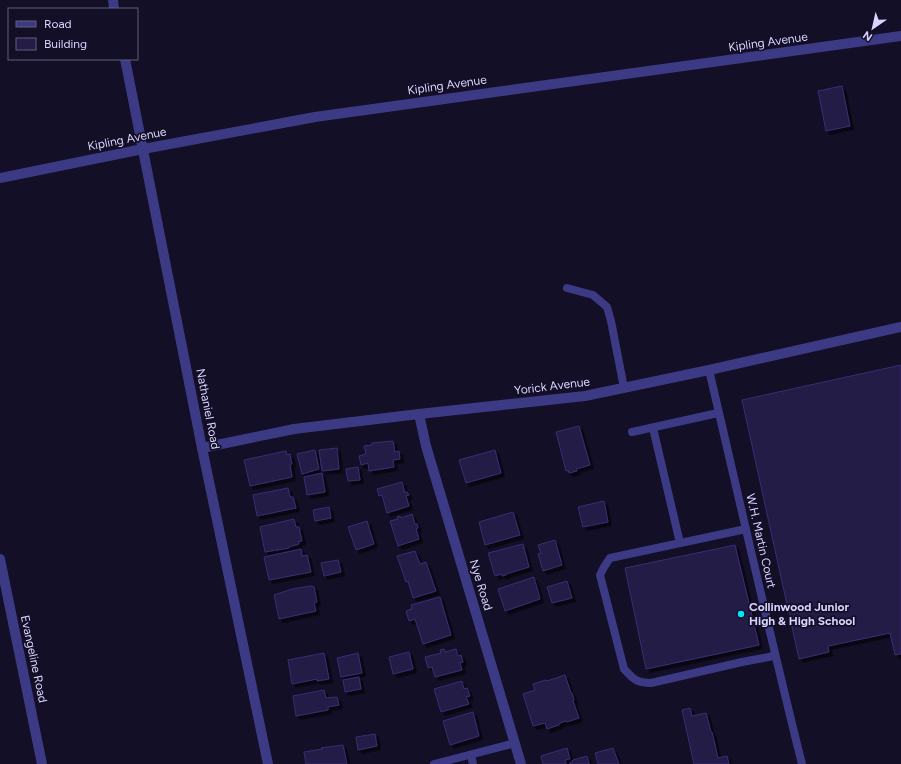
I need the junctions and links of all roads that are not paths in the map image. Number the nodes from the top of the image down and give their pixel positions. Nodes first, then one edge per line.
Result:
1 (901, 36) edge
2 (125, 60) edge
3 (143, 149) junction
4 (0, 178) edge
5 (567, 288) dead end
6 (901, 327) edge
7 (709, 370) junction
8 (624, 388) junction
9 (718, 413) junction
10 (419, 414) junction
11 (653, 428) junction
12 (632, 432) dead end
13 (202, 448) junction
14 (746, 529) junction
15 (680, 543) junction
16 (0, 559) edge
17 (774, 656) junction
18 (515, 743) junction
19 (470, 755) junction
20 (42, 764) edge
21 (268, 764) edge
22 (434, 764) edge
23 (473, 764) edge
24 (521, 764) edge
25 (802, 764) edge

1 - 3 street, Kipling Avenue
2 - 3 street, Nathaniel Road
3 - 4 street, Kipling Avenue
3 - 13 street, Nathaniel Road
5 - 8 lane
6 - 7 street, Yorick Avenue
7 - 8 street, Yorick Avenue
7 - 9 lane, W.H. Martin Court
8 - 10 street, Yorick Avenue
9 - 11 lane
9 - 14 lane, W.H. Martin Court
10 - 13 street, Yorick Avenue
10 - 18 street, Nye Road
11 - 12 lane
11 - 15 lane
13 - 21 street, Nathaniel Road
14 - 15 lane
14 - 17 lane, W.H. Martin Court
15 - 17 lane
16 - 20 street, Evangeline Road
17 - 25 lane, W.H. Martin Court
18 - 19 lane
18 - 24 street, Nye Road
19 - 22 lane
19 - 23 lane

